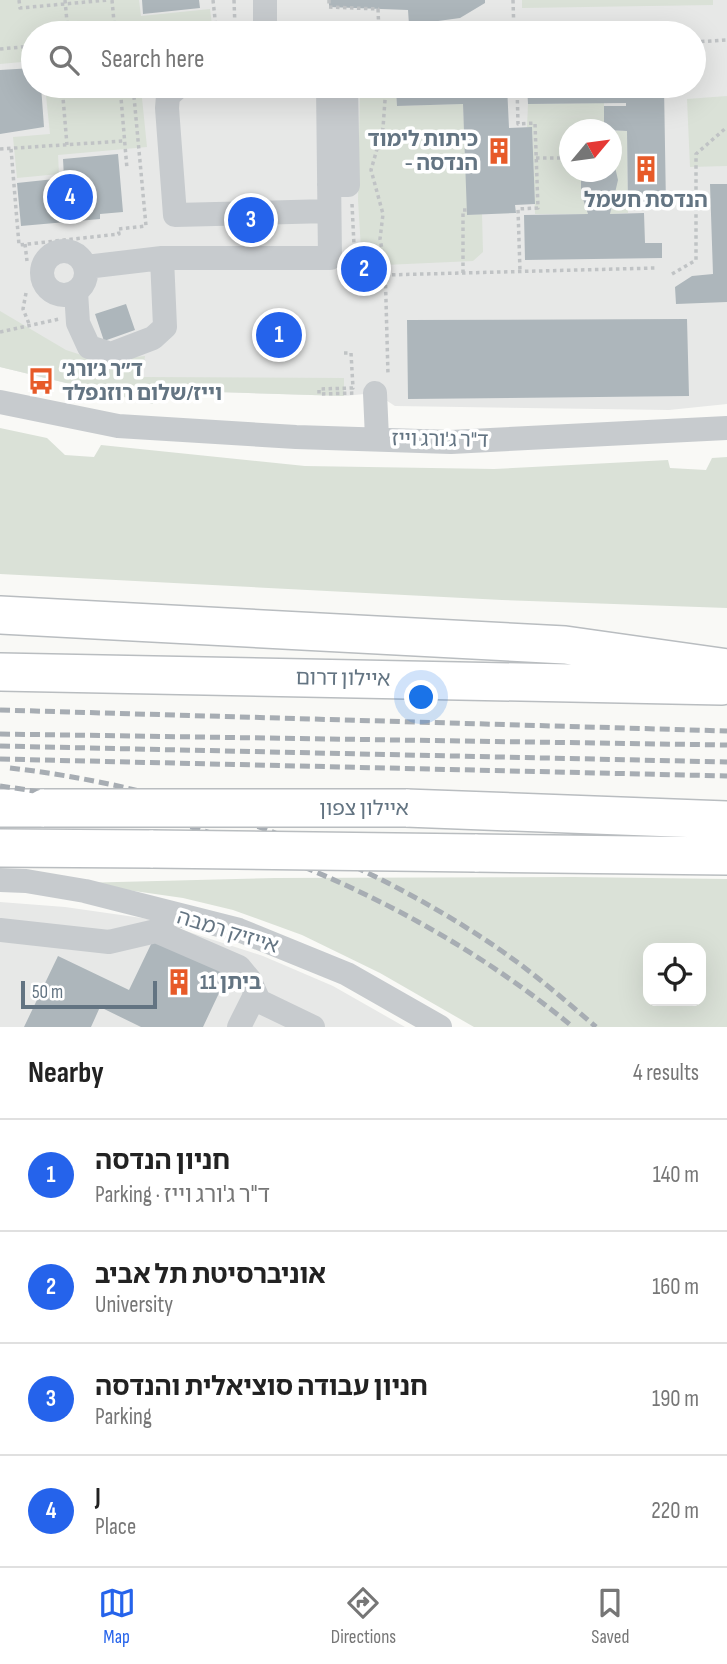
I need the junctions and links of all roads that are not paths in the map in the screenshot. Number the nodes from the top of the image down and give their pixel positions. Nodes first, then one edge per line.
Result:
1 (265, 0) edge
2 (261, 21) edge
3 (168, 98) edge
4 (329, 98) edge
5 (345, 98) edge
6 (338, 185) junction
7 (328, 211) junction
8 (162, 258) junction
9 (86, 267) junction
10 (64, 292) junction
11 (89, 347) junction
12 (382, 389) road end
13 (0, 390) edge
14 (0, 402) edge
15 (154, 426) junction
16 (727, 428) edge
17 (376, 438) junction
18 (0, 615) edge
19 (727, 668) edge
20 (0, 671) edge
21 (727, 686) edge
22 (0, 808) edge
23 (727, 820) edge
24 (0, 848) edge
25 (727, 856) edge
26 (0, 880) edge
27 (0, 930) edge
28 (268, 941) junction
29 (252, 987) junction
30 (239, 1027) edge
31 (313, 1027) edge
32 (440, 1027) edge

1 - 2 street
3 - 7 street
4 - 6 street
5 - 6 street
6 - 7 street
7 - 8 street
8 - 9 street
8 - 11 street
9 - 10 street
9 - 10 street
10 - 11 street
10 - 11 street
12 - 17 street
13 - 15 street, ד"ר ג'ורג וייז
14 - 15 street, ד"ר ג'ורג וייז
15 - 17 street, ד"ר ג'ורג וייז
16 - 17 street, ד"ר ג'ורג וייז
18 - 19 highway
20 - 21 highway, איילון דרום
22 - 23 highway, איילון צפון, bridge
24 - 25 highway, bridge
26 - 28 street, אייזיק רמבה
27 - 29 street
28 - 29 street
28 - 32 street, אייזיק רמבה
29 - 30 street
29 - 31 street

